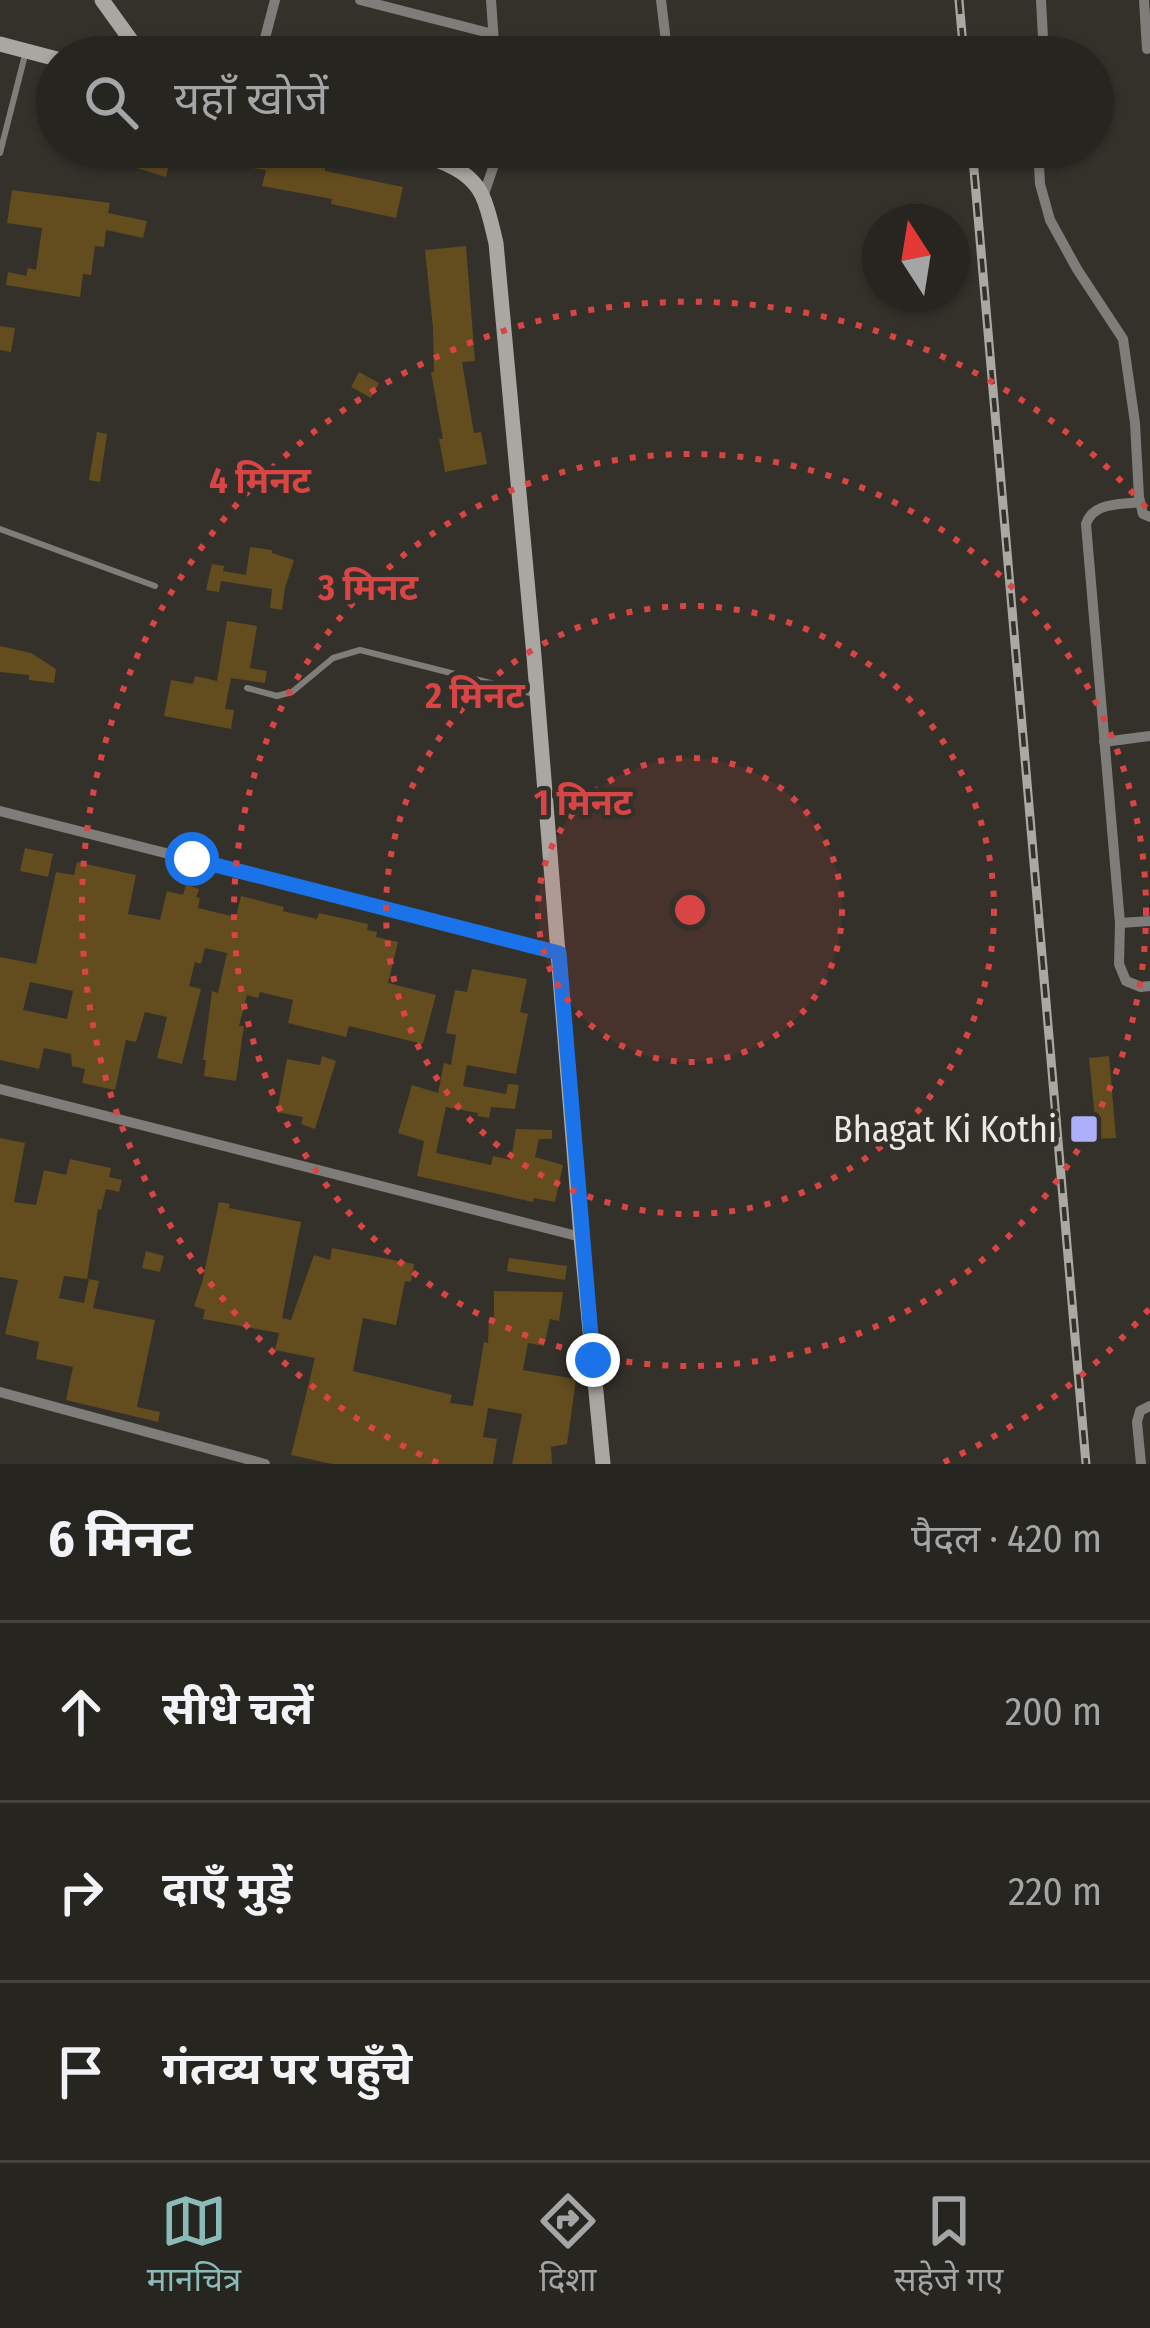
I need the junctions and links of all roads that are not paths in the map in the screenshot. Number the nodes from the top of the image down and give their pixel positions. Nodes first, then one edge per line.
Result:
1 (102, 0) edge
2 (275, 0) edge
3 (360, 0) edge
4 (490, 0) edge
5 (661, 0) edge
6 (1041, 0) edge
7 (1144, 0) edge
8 (397, 5) edge
9 (494, 34) joint
10 (128, 36) edge
11 (266, 36) edge
12 (665, 36) edge
13 (1043, 36) edge
14 (0, 44) edge
15 (1147, 49) edge
16 (26, 52) junction
17 (36, 54) edge
18 (0, 153) edge
19 (453, 168) edge
20 (493, 168) edge
21 (1040, 168) edge
22 (483, 197) junction
23 (1140, 502) junction
24 (1150, 517) edge
25 (0, 530) edge
26 (155, 586) dead end
27 (247, 688) dead end
28 (538, 695) junction
29 (1150, 736) edge
30 (1104, 742) junction
31 (0, 811) edge
32 (1150, 921) edge
33 (1120, 923) junction
34 (559, 953) junction
35 (1150, 986) edge
36 (0, 1088) edge
37 (581, 1237) junction
38 (0, 1392) edge
39 (1150, 1406) edge
40 (265, 1464) edge
41 (603, 1464) edge
42 (1141, 1464) edge

1 - 10 street
2 - 11 street
3 - 8 street
4 - 9 street
5 - 12 street
6 - 13 street
7 - 15 street
8 - 9 street
14 - 16 street
16 - 17 street
16 - 18 lane
19 - 22 street
20 - 22 street
21 - 23 street
22 - 28 street
23 - 24 street
23 - 30 street
25 - 26 lane
27 - 28 lane
28 - 34 street
29 - 30 street
30 - 33 street
31 - 34 street
32 - 33 street
33 - 35 street
34 - 37 street
36 - 37 street
37 - 41 street
38 - 40 street
39 - 42 street

